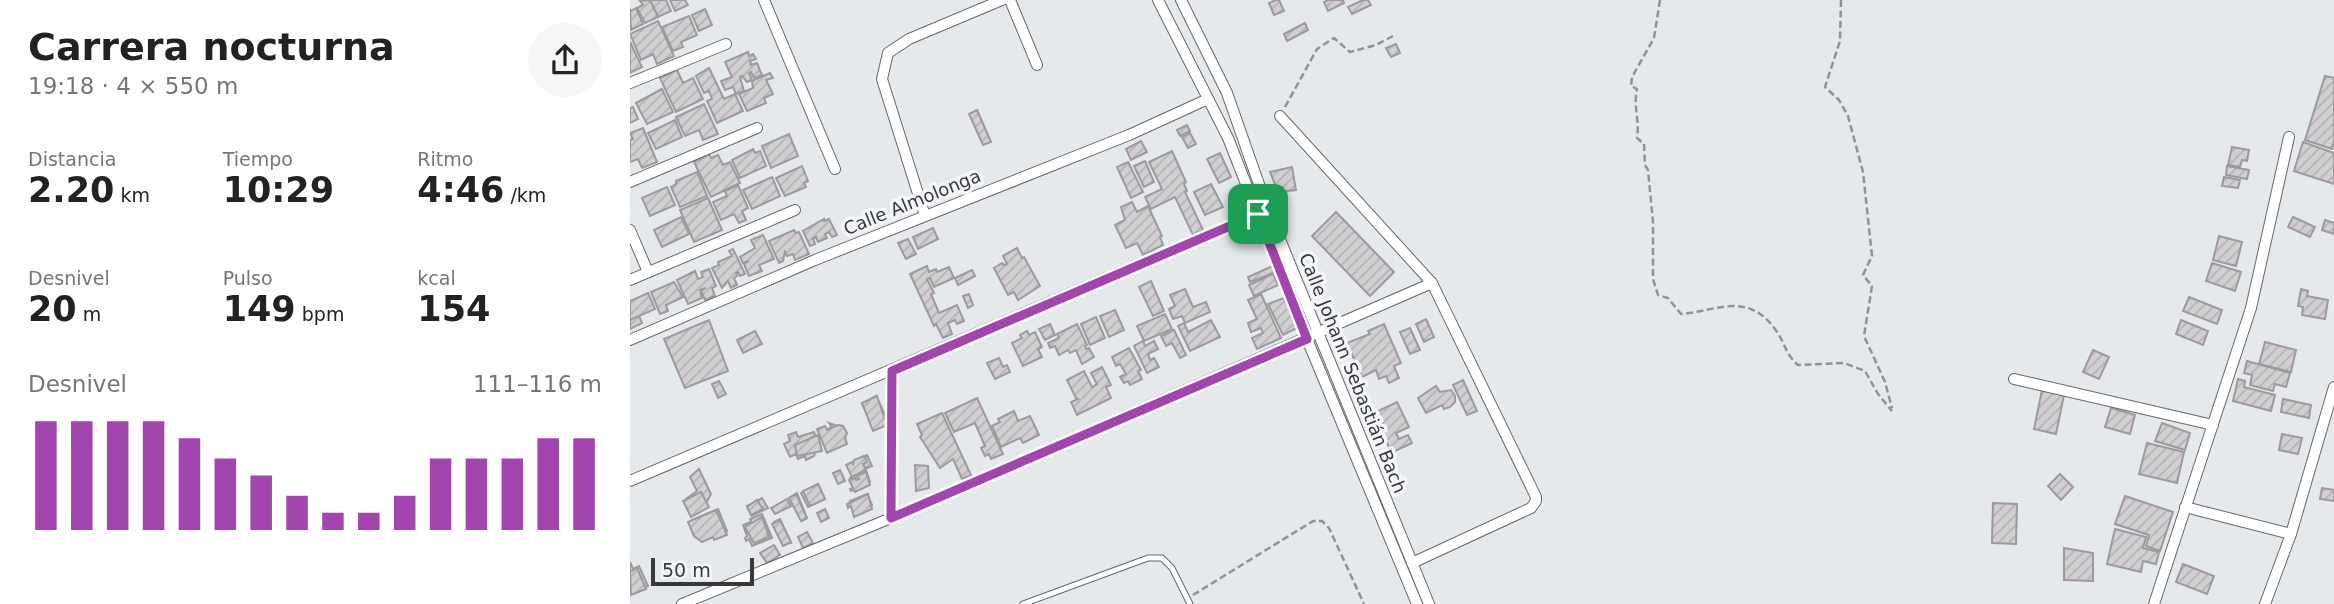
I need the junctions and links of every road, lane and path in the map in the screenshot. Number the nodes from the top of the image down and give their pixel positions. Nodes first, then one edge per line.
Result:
1 (764, 0) edge
2 (1002, 0) edge
3 (1010, 0) edge
4 (1158, 0) edge
5 (1181, 0) edge
6 (1660, 0) edge
7 (1841, 0) edge
8 (1395, 35) dead end
9 (726, 44) dead end
10 (1037, 65) dead end
11 (630, 83) edge
12 (1208, 99) junction
13 (1280, 116) joint
14 (757, 128) dead end
15 (2289, 137) dead end
16 (835, 169) dead end
17 (630, 182) edge
18 (795, 210) dead end
19 (1258, 214) junction
20 (925, 216) junction
21 (630, 230) edge
22 (648, 272) junction
23 (630, 280) edge
24 (1432, 283) junction
25 (1318, 334) junction
26 (1307, 339) junction
27 (630, 340) edge
28 (892, 371) junction
29 (2014, 379) dead end
30 (2334, 387) edge
31 (2213, 425) junction
32 (630, 481) edge
33 (2185, 507) junction
34 (891, 518) junction
35 (2291, 534) junction
36 (1412, 563) junction
37 (1189, 601) edge
38 (682, 604) edge
39 (1023, 604) edge
40 (1364, 604) edge
41 (1417, 604) edge
42 (1429, 604) edge
43 (2154, 604) edge
44 (2265, 604) edge

1 - 16 street
2 - 20 street
3 - 10 street
4 - 12 street, Calle Johann Sebastián Bach
5 - 25 street, Calle Johann Sebastián Bach
6 - 7 path
8 - 13 path
9 - 11 street
12 - 19 street, Calle Johann Sebastián Bach
12 - 20 street, Calle Almolonga
13 - 24 street
14 - 17 street
15 - 31 street
18 - 22 street
19 - 26 street, Calle Johann Sebastián Bach
19 - 28 street
20 - 27 street, Calle Almolonga
21 - 22 street
22 - 23 street
24 - 25 street
24 - 36 street
25 - 26 street
25 - 36 street, Calle Johann Sebastián Bach
26 - 34 street
26 - 41 street, Calle Johann Sebastián Bach
28 - 32 street
28 - 34 street
29 - 31 street
30 - 35 street
31 - 33 street
33 - 35 street
33 - 43 street
34 - 38 street
35 - 44 street
36 - 42 street, Calle Johann Sebastián Bach
37 - 39 lane
37 - 40 path

